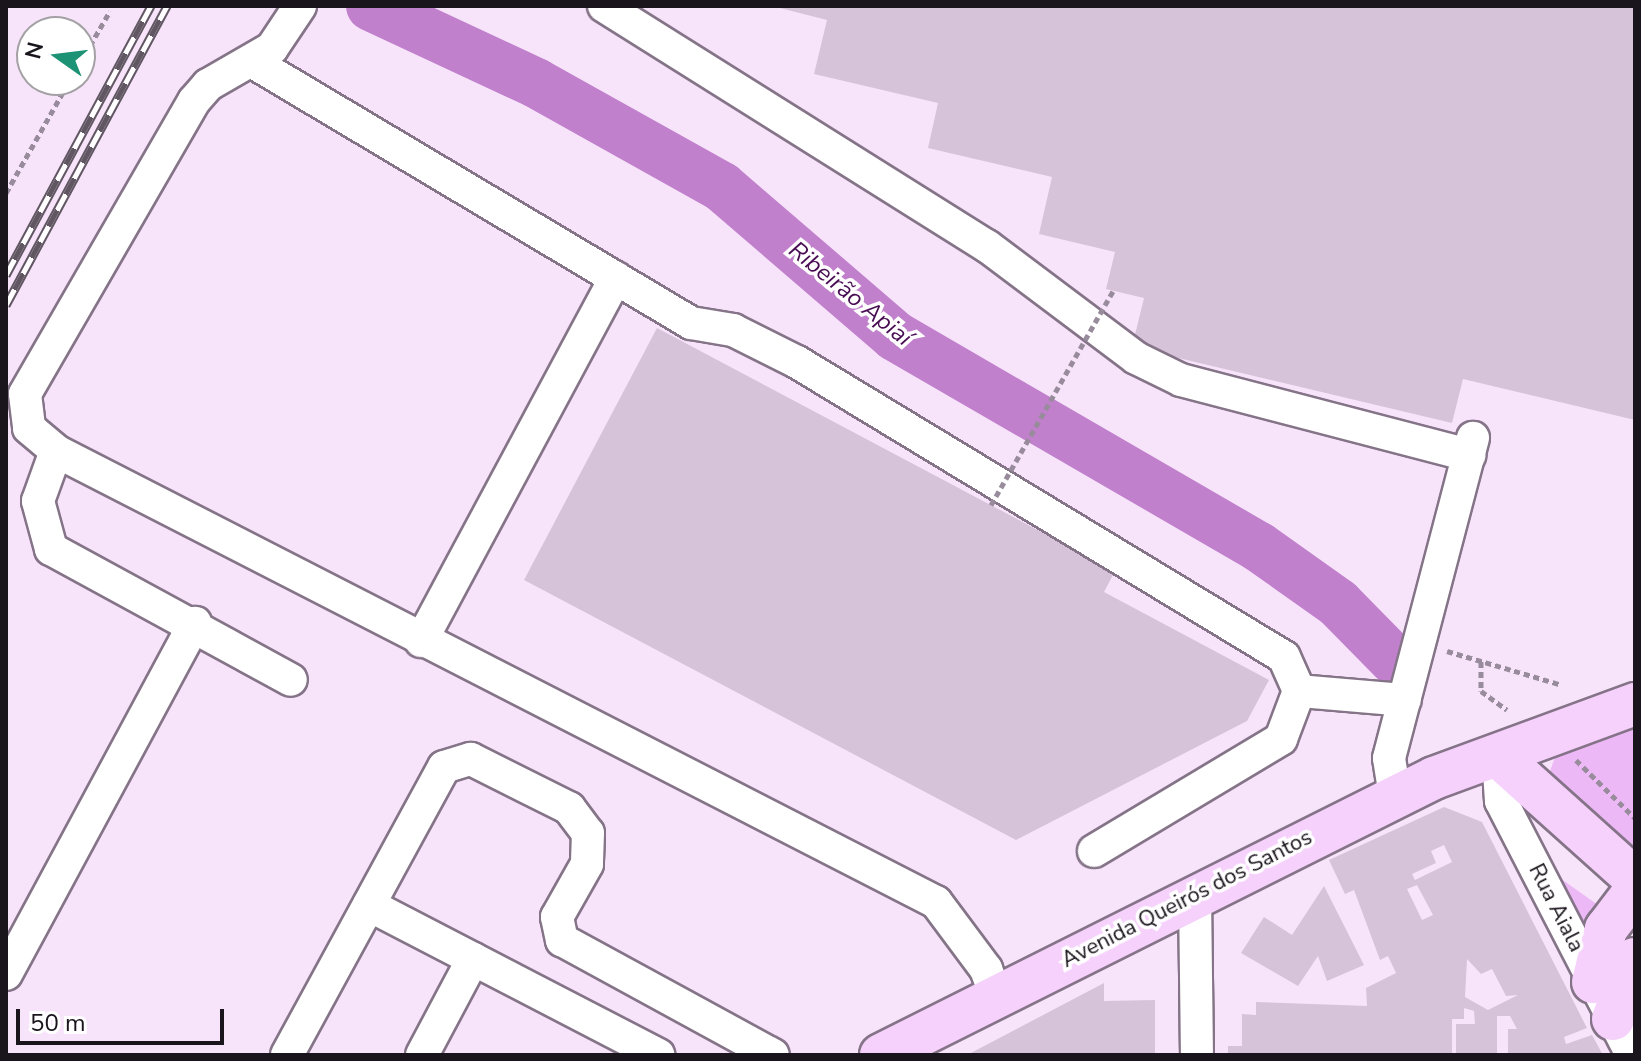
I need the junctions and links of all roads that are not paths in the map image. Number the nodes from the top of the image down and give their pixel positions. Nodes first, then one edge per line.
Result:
1 (300, 6) edge
2 (604, 6) edge
3 (253, 62) junction
4 (616, 278) junction
5 (56, 451) junction
6 (195, 623) junction
7 (421, 641) junction
8 (291, 680) dead end
9 (1635, 686) edge
10 (1299, 691) junction
11 (1405, 700) junction
12 (1635, 704) edge
13 (1498, 756) junction
14 (1395, 796) junction
15 (1094, 851) dead end
16 (1635, 879) edge
17 (1635, 891) edge
18 (1195, 894) junction
19 (369, 905) junction
20 (473, 959) junction
21 (1635, 959) edge
22 (6, 974) edge
23 (1593, 982) junction
24 (996, 996) junction
25 (1622, 1037) edge
26 (287, 1055) edge
27 (422, 1055) edge
28 (658, 1055) edge
29 (773, 1055) edge
30 (881, 1055) edge
31 (1197, 1055) edge

1 - 3 street
2 - 11 street
3 - 4 street
3 - 5 street
4 - 7 street
4 - 10 street
5 - 6 street
5 - 7 street
6 - 8 street
6 - 22 street
7 - 24 street
9 - 13 main road, Avenida Queirós dos Santos
10 - 11 street
10 - 15 street
11 - 14 street
12 - 13 main road, Avenida Queirós dos Santos
13 - 14 main road, Avenida Queirós dos Santos
13 - 16 main road
13 - 23 street, Rua Aiala
14 - 18 main road, Avenida Queirós dos Santos
17 - 23 main road
18 - 24 main road, Avenida Queirós dos Santos
18 - 31 street
19 - 20 street
19 - 26 street
19 - 29 street
20 - 27 street
20 - 28 street
21 - 25 main road
23 - 25 street, Rua Aiala
24 - 30 main road, Avenida Queirós dos Santos

